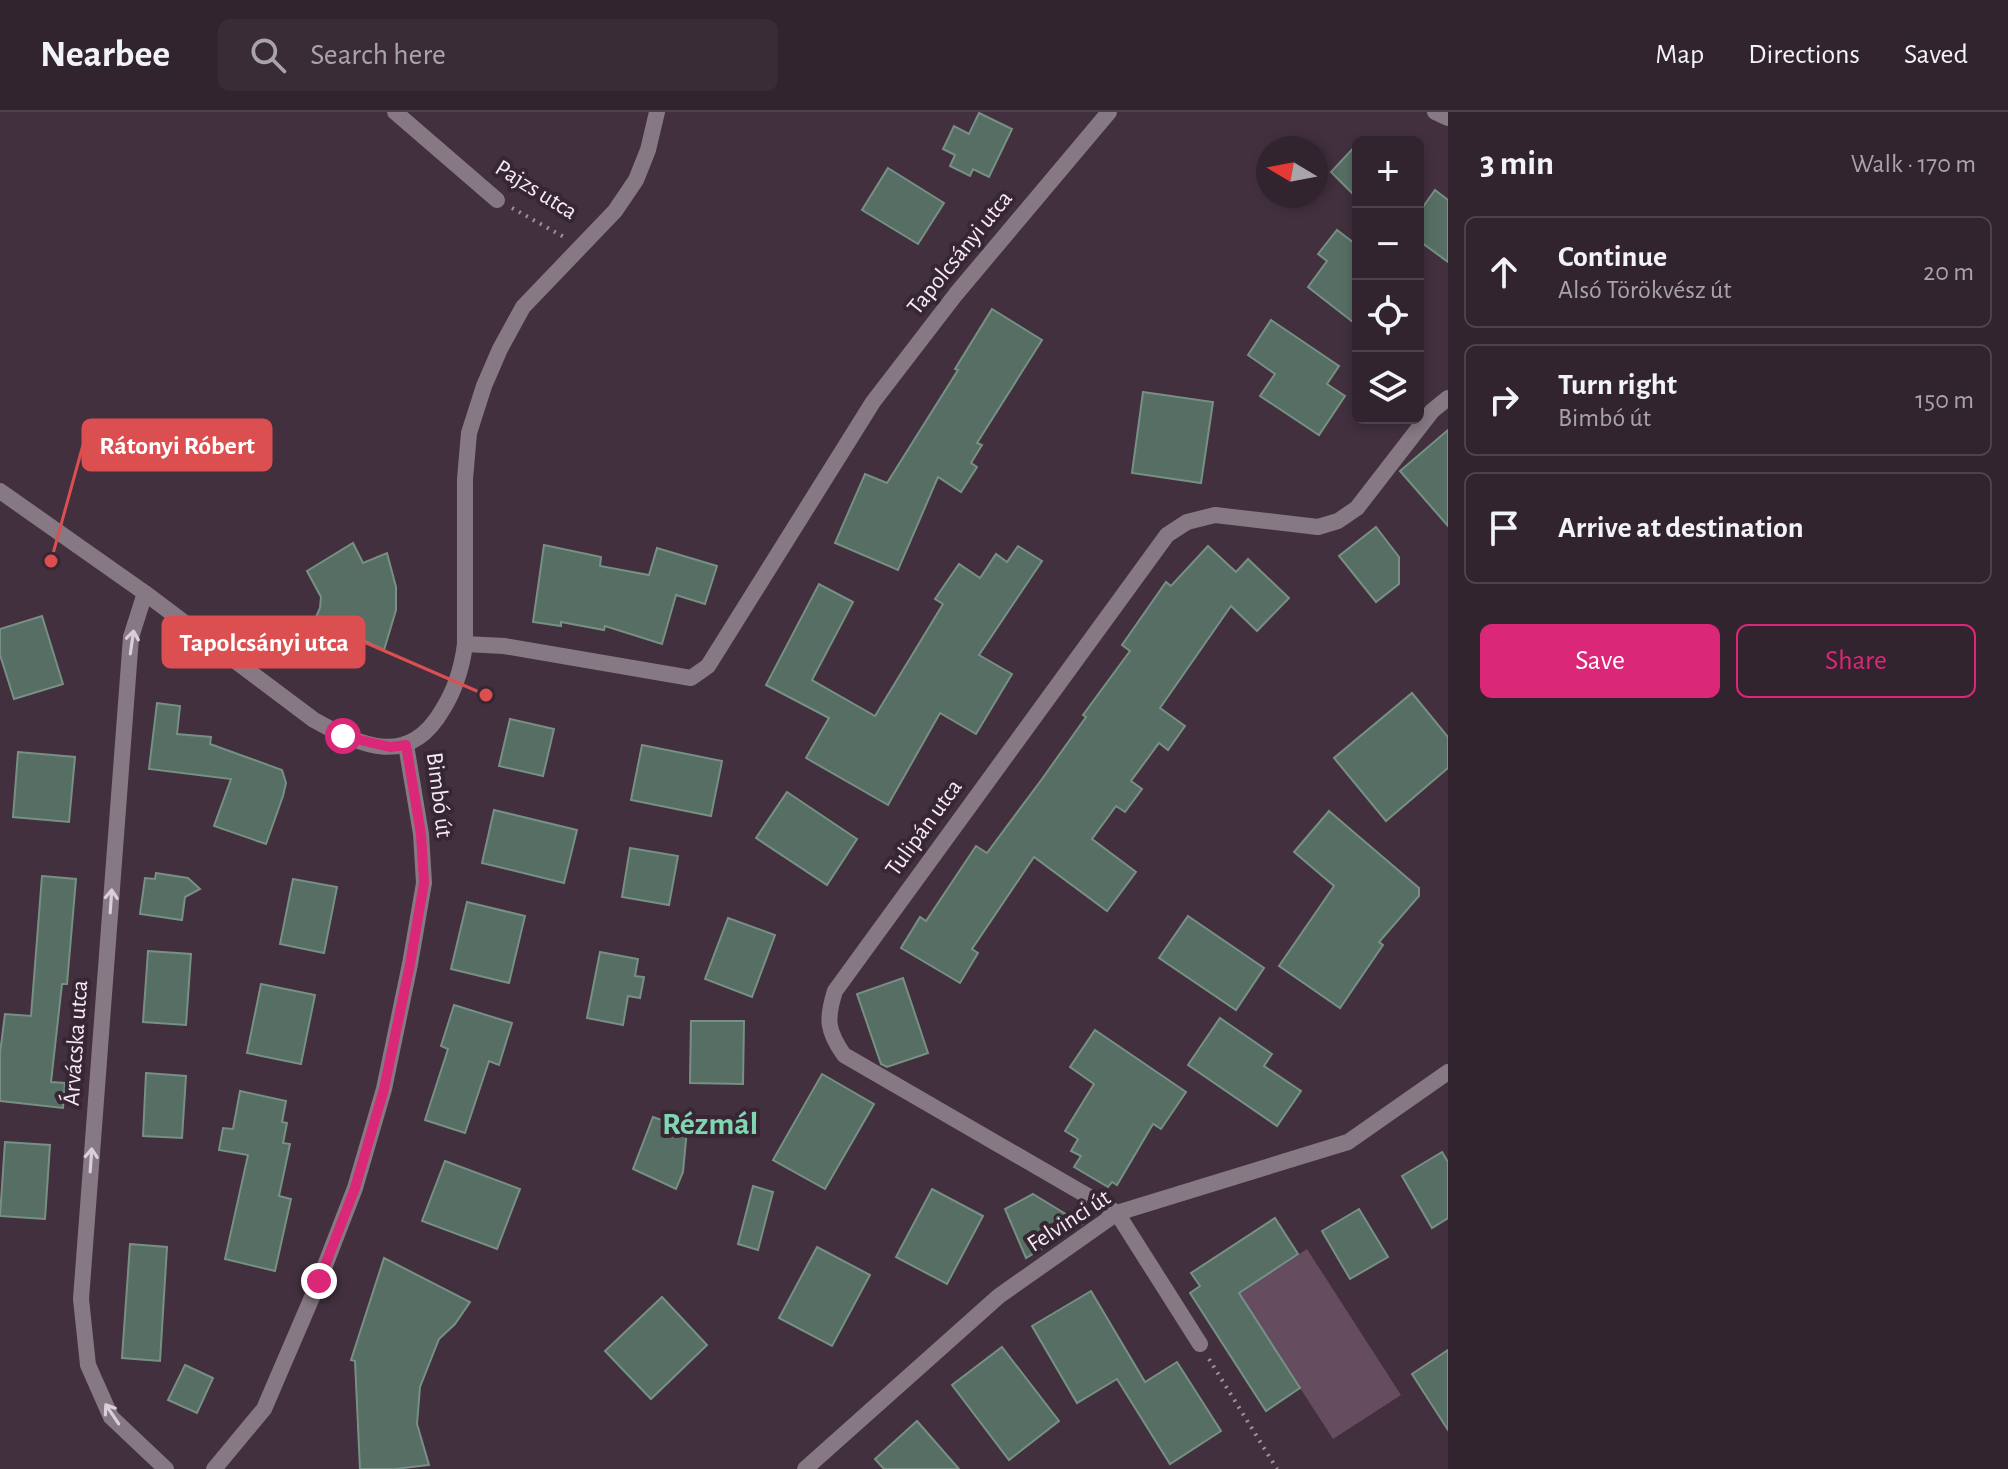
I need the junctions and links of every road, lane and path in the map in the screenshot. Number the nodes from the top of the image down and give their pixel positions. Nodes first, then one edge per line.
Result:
1 (395, 112) edge
2 (657, 112) edge
3 (1109, 112) edge
4 (1435, 112) edge
5 (1448, 118) edge
6 (497, 200) joint
7 (580, 245) junction
8 (1448, 398) edge
9 (0, 491) edge
10 (145, 593) junction
11 (465, 644) junction
12 (406, 745) junction
13 (1448, 1072) edge
14 (1117, 1213) junction
15 (1200, 1344) joint
16 (166, 1469) edge
17 (214, 1469) edge
18 (805, 1469) edge
19 (1277, 1469) edge

1 - 6 street, Pajzs utca
2 - 7 street, Bimbó út
3 - 11 street, Tapolcsányi utca
4 - 5 street
6 - 7 path, Pajzs utca
7 - 11 street, Bimbó út
8 - 14 street, Tulipán utca
9 - 10 street
10 - 12 street
16 -> 10 street, Árvácska utca
11 - 12 street, Bimbó út
12 - 17 street, Bimbó út
13 - 14 street, Felvinci út
14 - 15 street, Tulipán utca
14 - 18 street, Felvinci út
15 - 19 path

